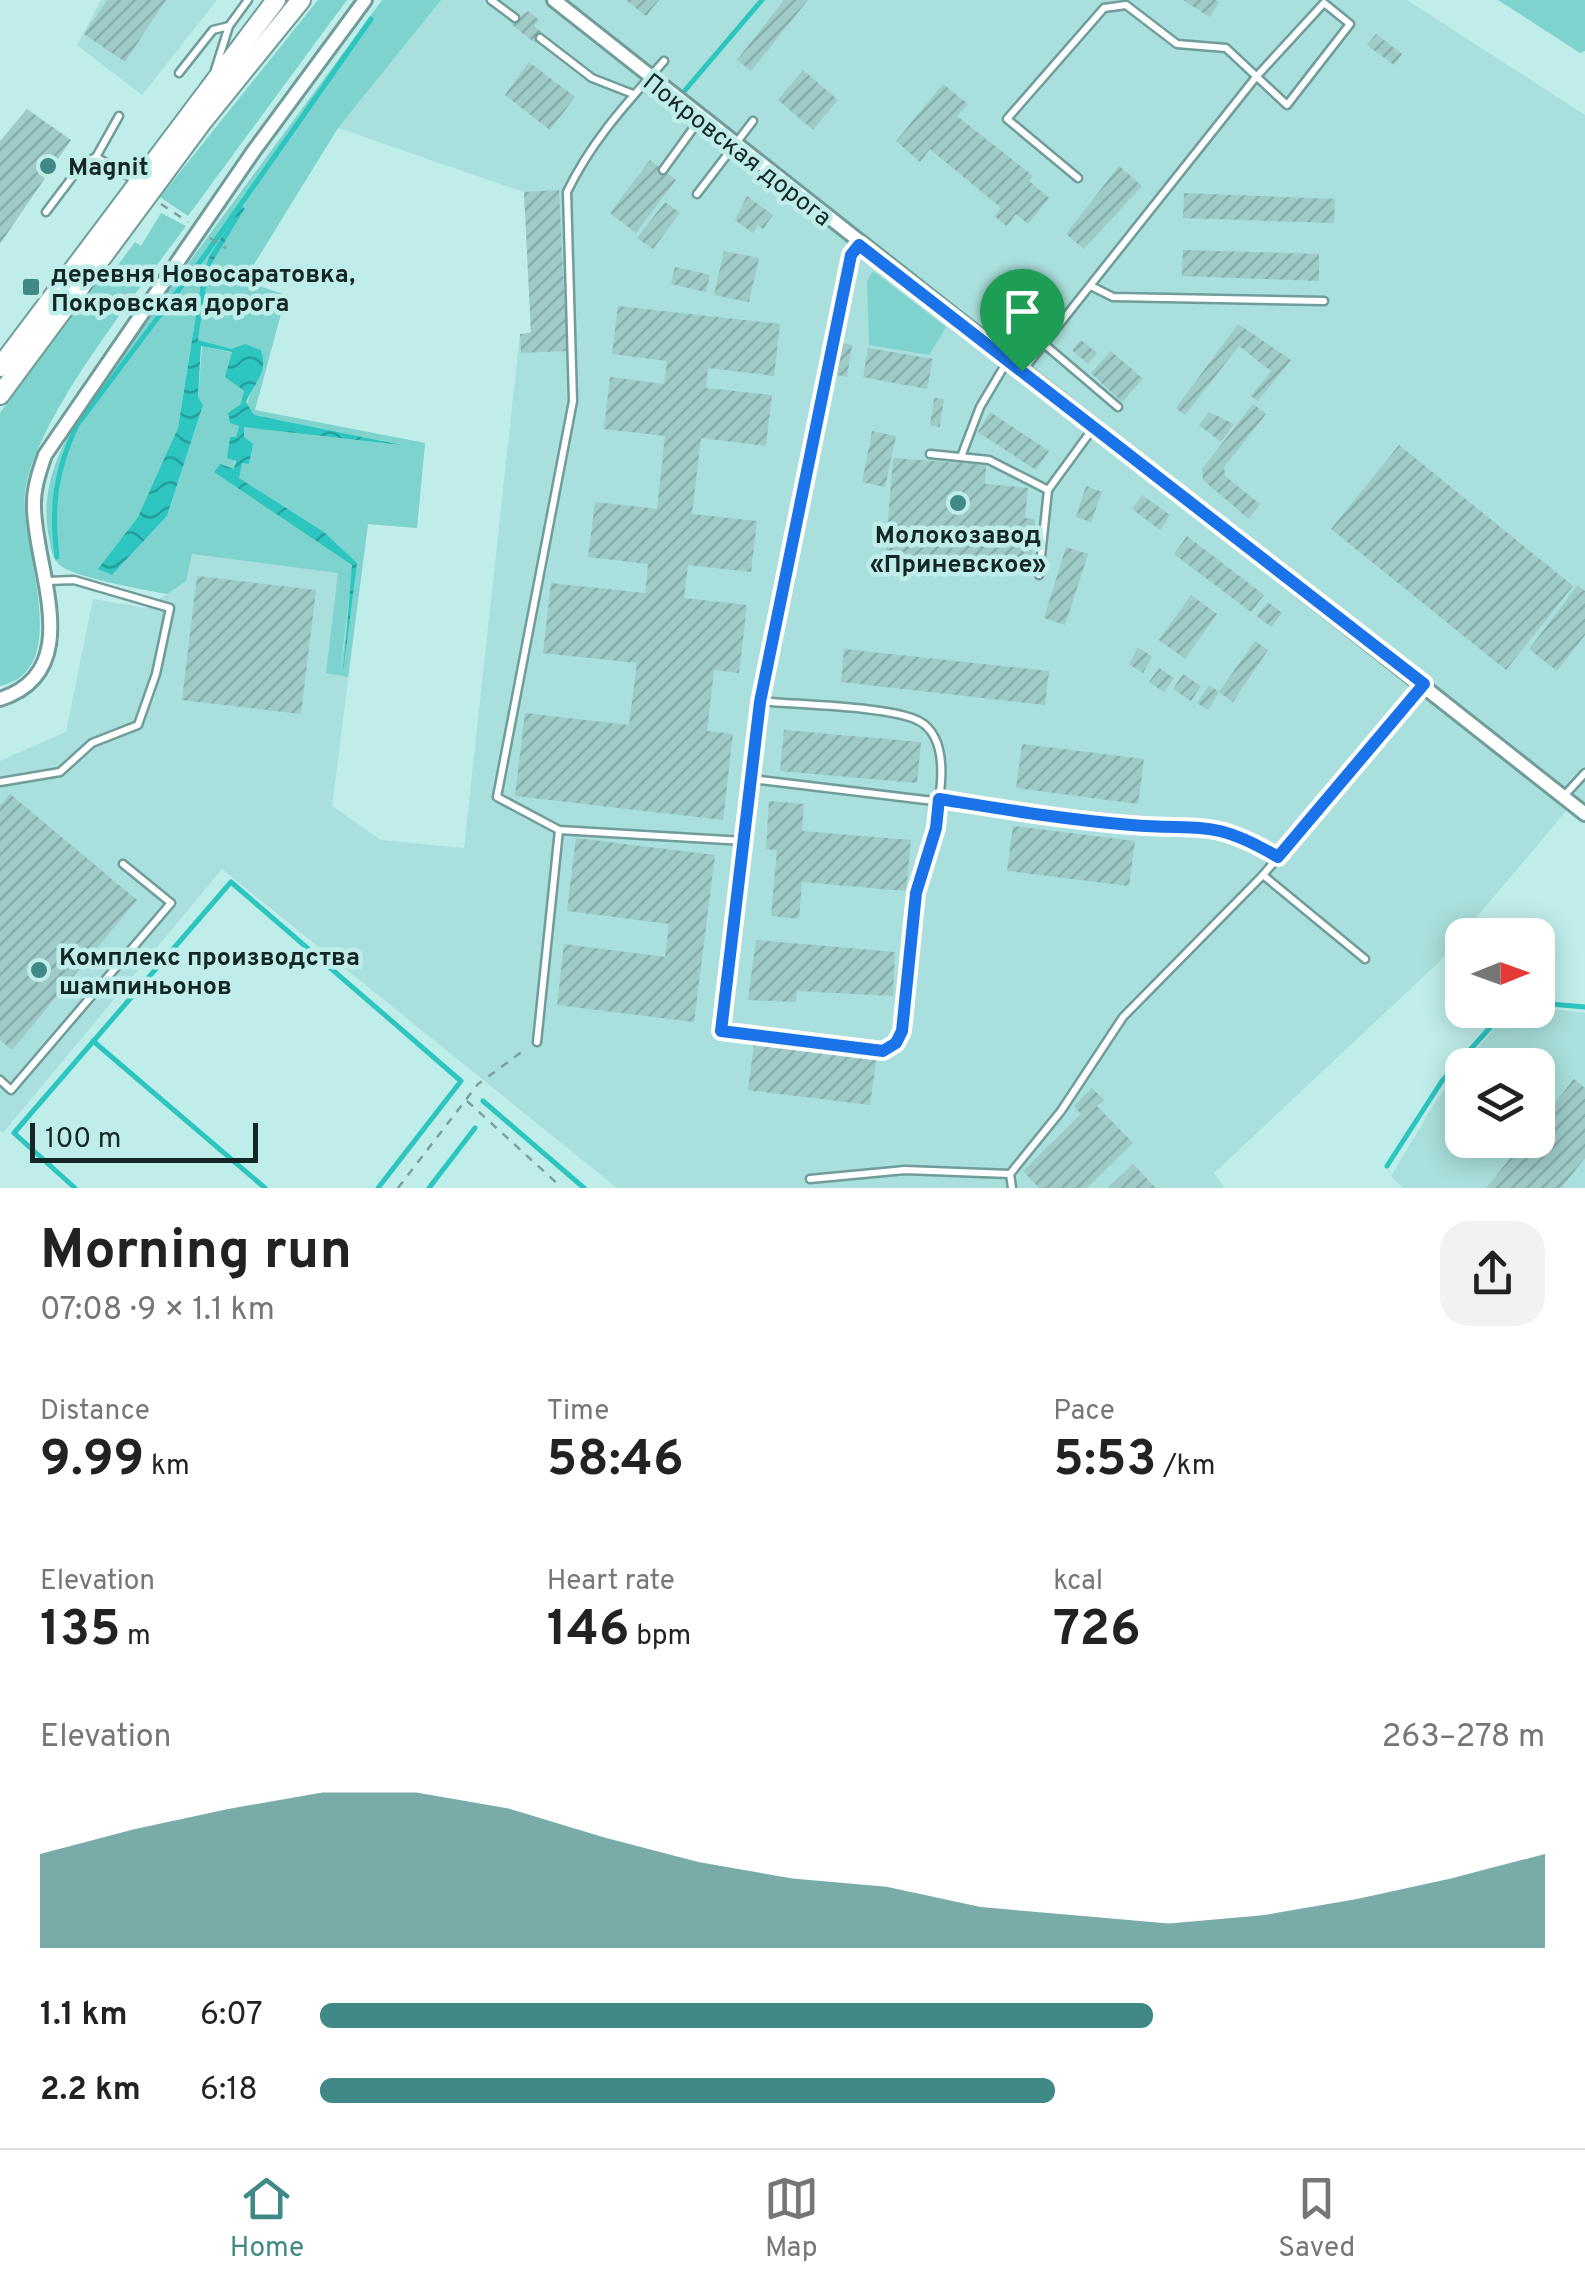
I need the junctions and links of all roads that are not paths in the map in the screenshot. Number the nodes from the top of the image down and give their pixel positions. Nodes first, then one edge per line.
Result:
1 (248, 0) edge
2 (276, 0) edge
3 (301, 0) edge
4 (365, 0) edge
5 (491, 0) edge
6 (554, 0) edge
7 (515, 18) dead end
8 (229, 26) junction
9 (540, 38) dead end
10 (664, 61) dead end
11 (179, 73) dead end
12 (1256, 77) junction
13 (649, 78) junction
14 (209, 86) junction
15 (633, 94) junction
16 (119, 116) dead end
17 (700, 119) junction
18 (753, 120) dead end
19 (734, 146) junction
20 (96, 157) junction
21 (663, 170) dead end
22 (1078, 178) dead end
23 (136, 180) junction
24 (697, 194) dead end
25 (46, 212) dead end
26 (859, 245) junction
27 (1091, 286) junction
28 (1324, 301) dead end
29 (1044, 344) junction
30 (1008, 360) junction
31 (0, 367) edge
32 (1022, 371) junction
33 (0, 394) edge
34 (1118, 407) dead end
35 (1094, 426) junction
36 (930, 454) dead end
37 (960, 457) junction
38 (1048, 490) junction
39 (1039, 575) dead end
40 (46, 581) junction
41 (1424, 684) junction
42 (0, 699) edge
43 (760, 702) junction
44 (1585, 772) edge
45 (751, 779) junction
46 (0, 782) edge
47 (1564, 797) junction
48 (939, 799) junction
49 (1585, 814) edge
50 (559, 830) junction
51 (744, 841) junction
52 (1278, 857) junction
53 (122, 864) dead end
54 (1263, 876) junction
55 (1365, 959) dead end
56 (537, 1042) road end
57 (0, 1080) edge
58 (1010, 1174) junction
59 (810, 1179) dead end
60 (1012, 1188) edge

1 - 8 lane
2 - 14 main road
3 - 33 main road
4 - 40 street
5 - 7 lane
6 - 13 street, Покровская дорога
8 - 11 lane
8 - 14 lane
9 - 15 lane
10 - 13 lane
12 - 12 lane
12 - 22 lane
12 - 27 lane
13 - 15 lane
13 - 17 street, Покровская дорога
14 - 23 main road
15 - 50 lane
16 - 20 lane
17 - 19 street, Покровская дорога
17 - 21 lane
18 - 19 lane
19 - 24 lane
19 - 26 street, Покровская дорога
20 - 23 lane
20 - 25 lane
23 - 31 main road
26 - 30 street, Покровская дорога
26 - 43 lane
27 - 28 lane
27 - 29 lane
29 - 32 lane
29 - 34 lane
30 - 32 street, Покровская дорога
30 - 37 lane
32 - 35 street, Покровская дорога
35 - 38 lane
35 - 41 street, Покровская дорога
36 - 37 lane
37 - 38 lane
38 - 39 lane
40 - 42 street
40 - 46 lane
41 - 47 street, Покровская дорога
41 - 52 lane
43 - 45 lane
43 - 48 lane
44 - 47 lane
45 - 48 lane
45 - 51 lane
47 - 49 street, Покровская дорога
48 - 51 lane
48 - 52 lane
50 - 51 lane
50 - 56 lane
52 - 54 lane
53 - 57 lane
54 - 55 lane
54 - 58 lane
58 - 59 lane
58 - 60 lane

